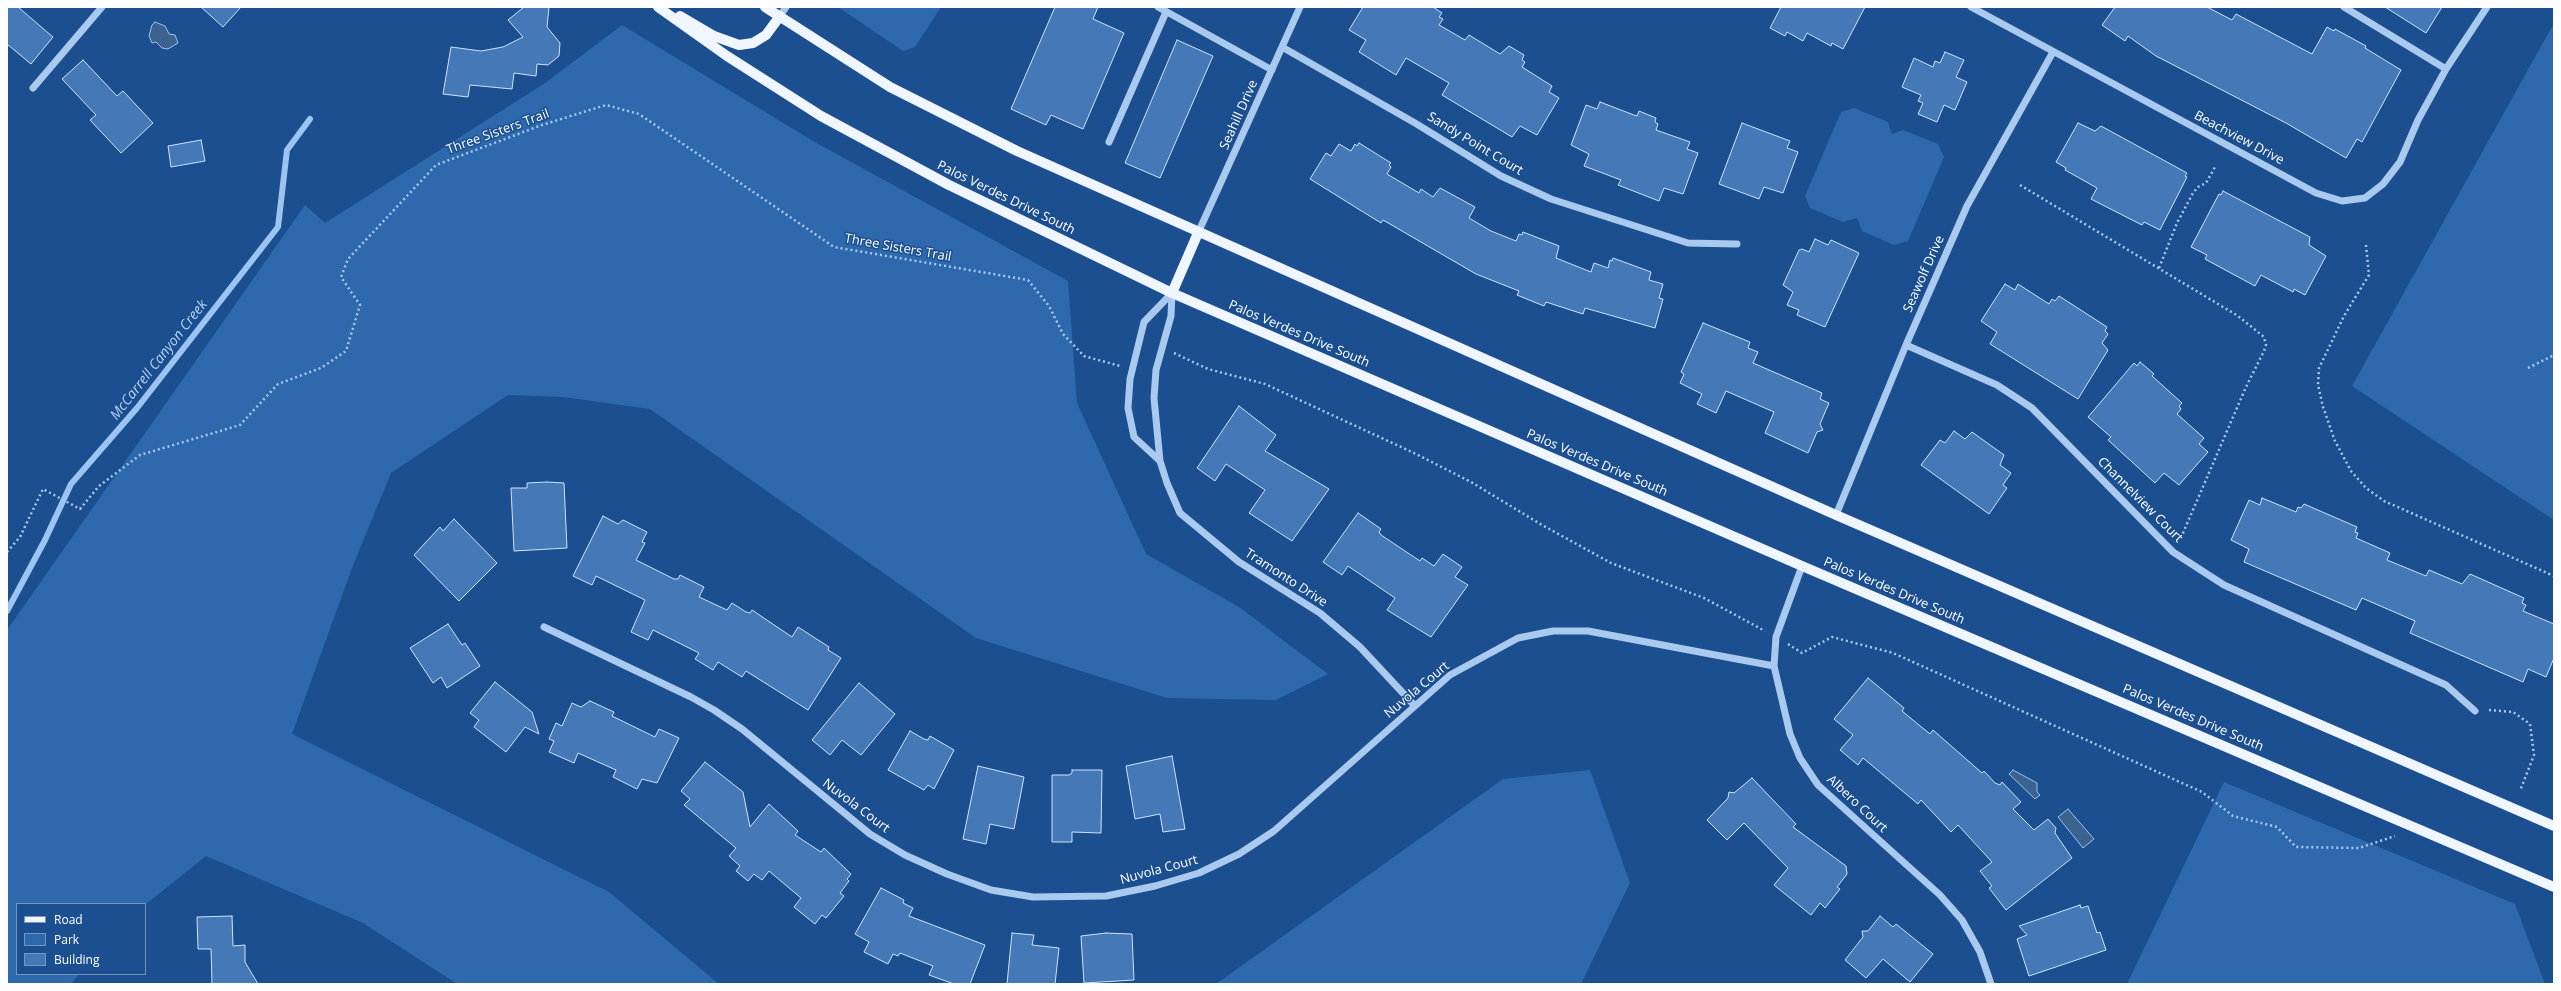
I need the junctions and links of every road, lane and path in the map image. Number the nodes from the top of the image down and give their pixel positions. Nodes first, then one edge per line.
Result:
1 (102, 7) edge
2 (658, 7) edge
3 (666, 7) edge
4 (765, 7) edge
5 (786, 7) edge
6 (1158, 7) edge
7 (1300, 7) edge
8 (1971, 7) edge
9 (2344, 7) edge
10 (2487, 7) edge
11 (1166, 12) junction
12 (780, 16) junction
13 (1282, 47) junction
14 (2053, 52) junction
15 (2446, 69) junction
16 (1272, 70) junction
17 (33, 88) dead end
18 (1109, 142) dead end
19 (2216, 167) dead end
20 (2020, 185) dead end
21 (1198, 233) junction
22 (1737, 244) dead end
23 (2366, 245) dead end
24 (2159, 268) junction
25 (1172, 293) junction
26 (1906, 345) junction
27 (1136, 354) junction
28 (2554, 355) edge
29 (2528, 368) dead end
30 (1160, 461) junction
31 (1836, 515) junction
32 (2186, 530) dead end
33 (7, 552) edge
34 (1802, 566) junction
35 (2554, 576) edge
36 (544, 627) dead end
37 (1774, 666) junction
38 (1415, 706) junction
39 (2475, 711) joint
40 (2520, 791) dead end
41 (2554, 826) edge
42 (2554, 887) edge
43 (1991, 984) edge

1 - 17 street
2 - 25 main road, Palos Verdes Drive South
3 - 12 main road
4 - 12 main road
5 - 12 street
6 - 11 street
7 - 13 street, Seahill Drive
8 - 14 street, Beachview Drive
9 - 15 street
10 - 15 street, Beachview Drive
11 - 16 street
11 - 18 street
12 - 21 main road
13 - 16 street, Seahill Drive
13 - 22 street, Sandy Point Court
14 - 15 street, Beachview Drive
14 - 26 street, Seawolf Drive
16 - 21 street, Seahill Drive
19 - 24 path
20 - 24 path
21 - 25 main road
21 - 31 main road
23 - 35 path
24 - 32 path
25 - 27 street
25 - 30 street, Tramonto Drive
25 - 34 main road, Palos Verdes Drive South
26 - 31 street, Seawolf Drive
26 - 39 street, Channelview Court
27 - 30 street
27 - 33 path, Three Sisters Trail
28 - 29 path
30 - 38 street, Tramonto Drive
31 - 41 main road
34 - 37 street, Albero Court
34 - 42 main road, Palos Verdes Drive South
36 - 38 street, Nuvola Court
37 - 38 street, Nuvola Court
37 - 43 street, Albero Court
39 - 40 path

